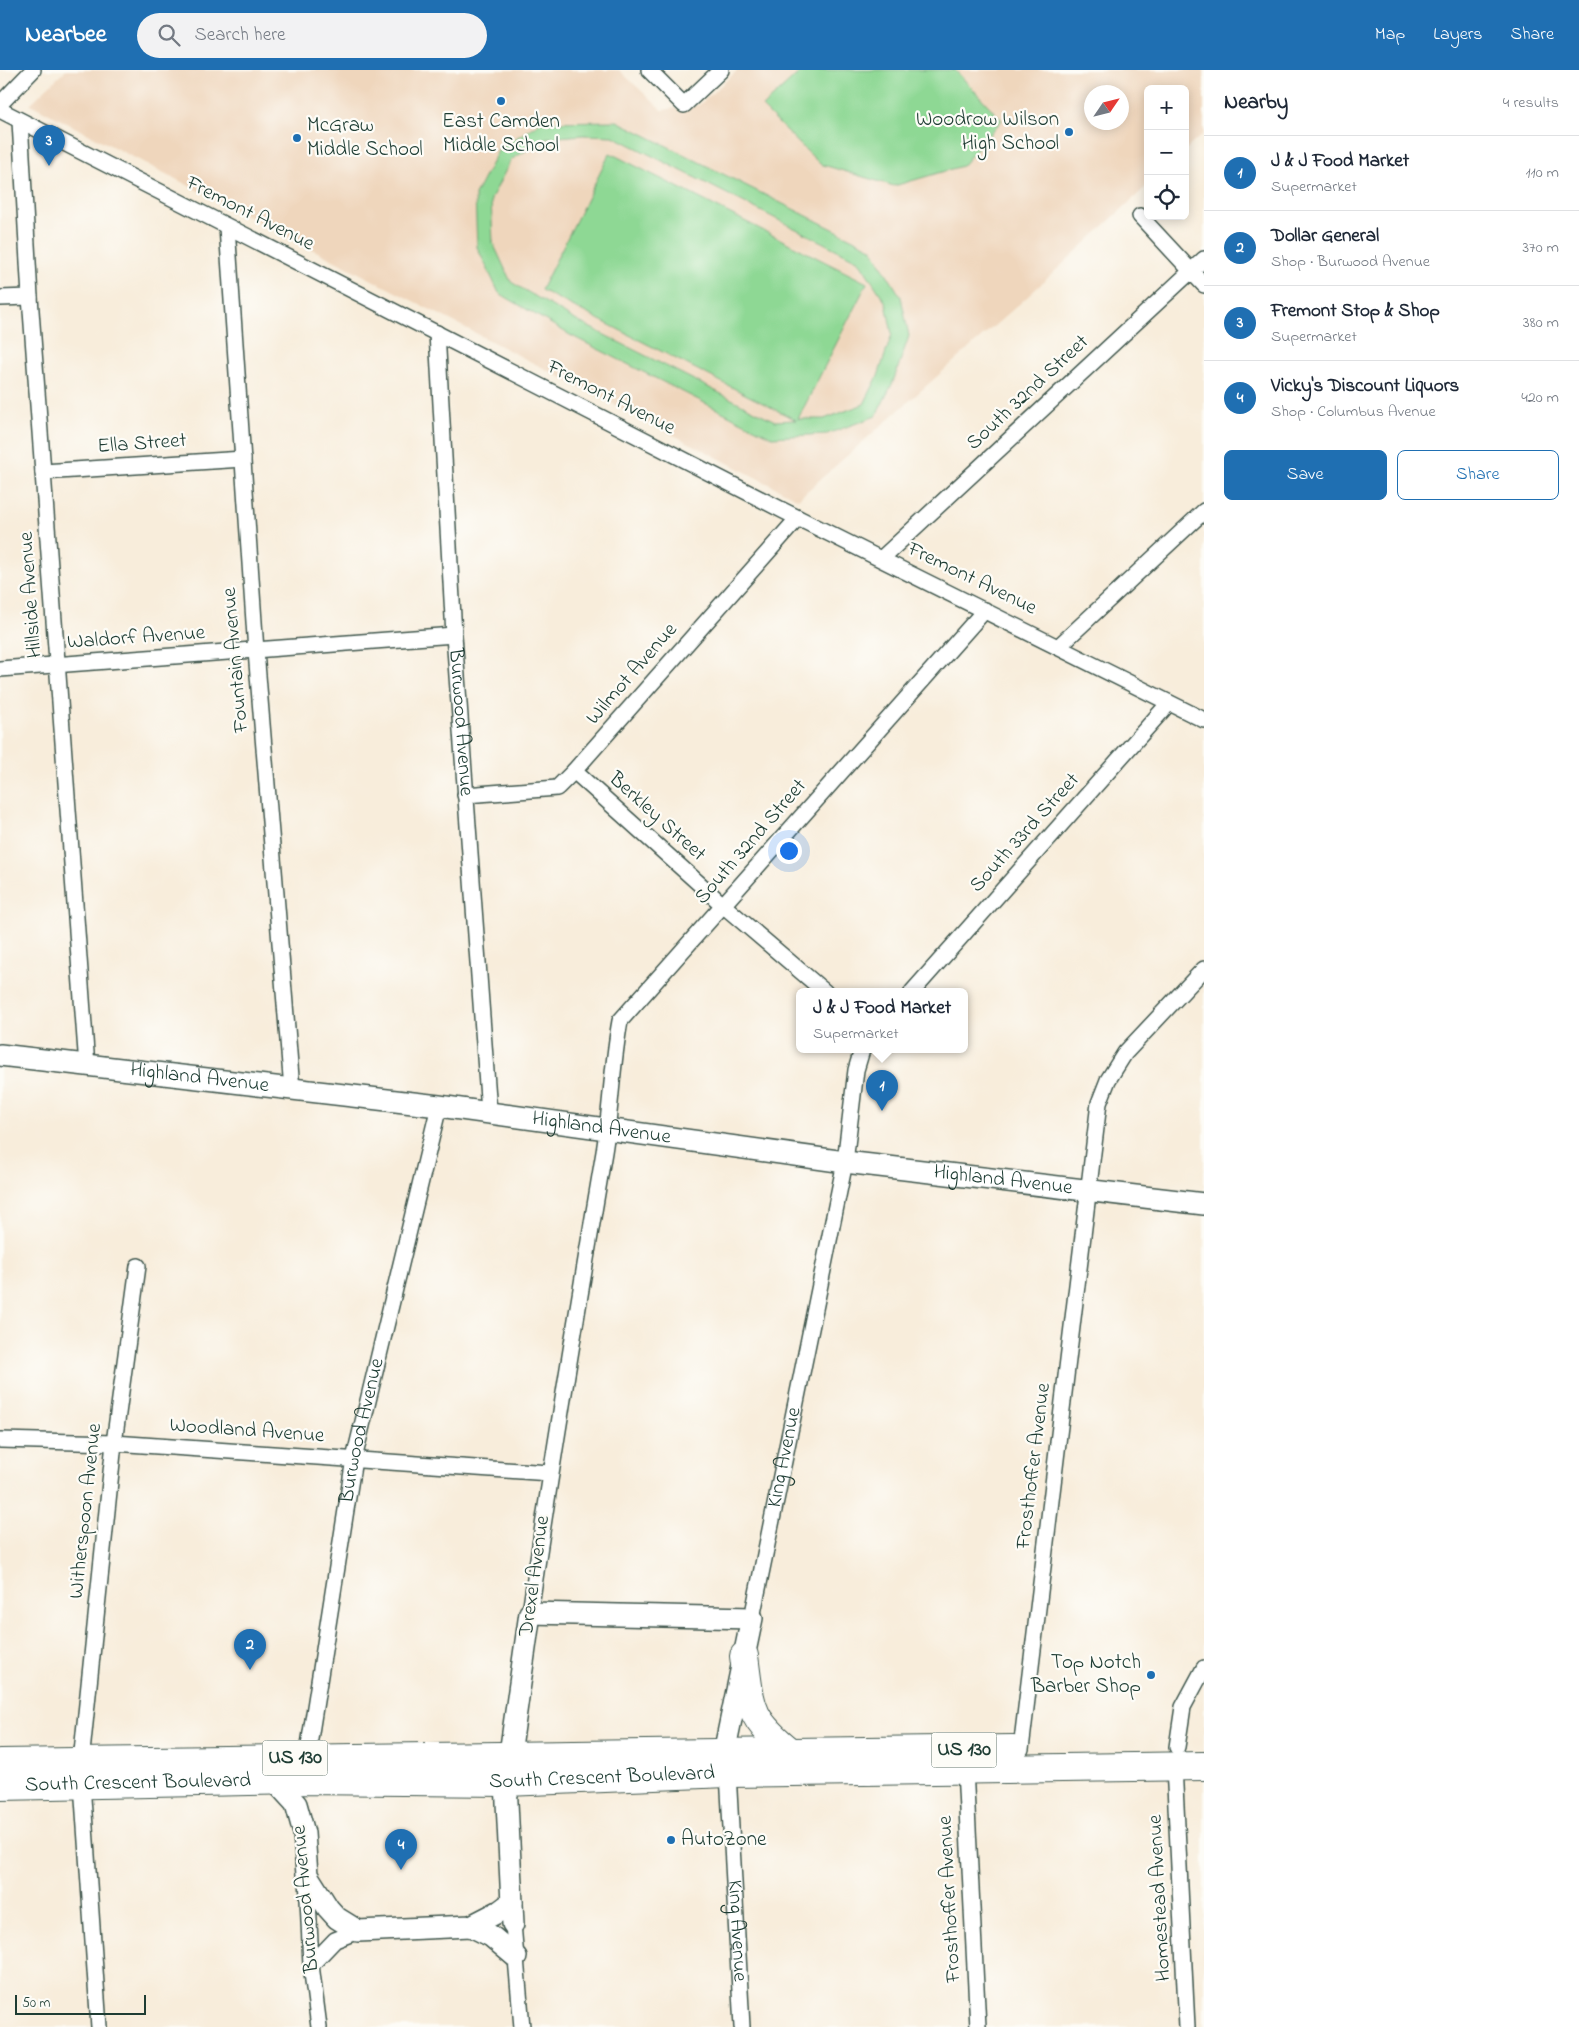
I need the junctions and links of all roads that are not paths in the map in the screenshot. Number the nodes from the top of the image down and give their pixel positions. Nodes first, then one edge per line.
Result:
1 (33, 70) edge
2 (649, 70) edge
3 (721, 70) edge
4 (0, 104) edge
5 (0, 110) edge
6 (20, 121) junction
7 (1140, 216) dead end
8 (227, 227) junction
9 (1204, 259) edge
10 (1191, 271) junction
11 (1204, 285) edge
12 (0, 298) edge
13 (30, 298) junction
14 (437, 333) junction
15 (243, 459) junction
16 (43, 472) junction
17 (1204, 512) edge
18 (798, 518) junction
19 (882, 558) junction
20 (985, 610) junction
21 (454, 635) junction
22 (1060, 646) junction
23 (256, 651) junction
24 (58, 665) junction
25 (0, 669) edge
26 (1169, 703) junction
27 (1204, 720) edge
28 (574, 771) junction
29 (465, 795) junction
30 (724, 906) junction
31 (1204, 968) edge
32 (819, 988) edge
33 (916, 988) edge
34 (861, 1053) edge
35 (0, 1055) edge
36 (87, 1066) junction
37 (292, 1089) junction
38 (439, 1106) junction
39 (489, 1112) junction
40 (608, 1128) junction
41 (845, 1162) junction
42 (1089, 1189) junction
43 (1204, 1204) edge
44 (138, 1266) dead end
45 (0, 1440) edge
46 (114, 1443) junction
47 (354, 1460) junction
48 (550, 1473) junction
49 (530, 1613) junction
50 (752, 1618) junction
51 (744, 1656) junction
52 (1204, 1668) edge
53 (1204, 1747) edge
54 (1021, 1749) junction
55 (790, 1752) junction
56 (509, 1755) junction
57 (1176, 1757) junction
58 (307, 1758) junction
59 (0, 1763) edge
60 (726, 1763) junction
61 (1204, 1766) edge
62 (965, 1769) junction
63 (82, 1773) junction
64 (274, 1780) junction
65 (506, 1782) junction
66 (0, 1786) edge
67 (307, 1875) junction
68 (512, 1902) junction
69 (513, 1924) joint
70 (471, 1926) junction
71 (358, 1931) junction
72 (516, 1957) junction
73 (311, 1966) junction
74 (99, 2027) edge
75 (319, 2027) edge
76 (522, 2027) edge
77 (742, 2027) edge
78 (978, 2027) edge
79 (1187, 2027) edge

1 - 4 street
2 - 3 street
5 - 6 street, Fremont Avenue
6 - 8 street, Fremont Avenue
6 - 13 street, Hillside Avenue
7 - 10 street
8 - 14 street, Fremont Avenue
8 - 15 street, Fountain Avenue
9 - 10 street, South 32nd Street
10 - 11 street
10 - 19 street, South 32nd Street
12 - 13 street
13 - 16 street, Hillside Avenue
14 - 18 street, Fremont Avenue
14 - 21 street, Burwood Avenue
15 - 16 street, Ella Street
15 - 23 street, Fountain Avenue
16 - 24 street, Hillside Avenue
17 - 22 street
18 - 19 street, Fremont Avenue
18 - 28 street, Wilmot Avenue
19 - 20 street, Fremont Avenue
20 - 22 street, Fremont Avenue
20 - 30 street, South 32nd Street
21 - 23 street, Waldorf Avenue
21 - 29 street, Burwood Avenue
22 - 26 street, Fremont Avenue
23 - 24 street, Waldorf Avenue
23 - 37 street, Fountain Avenue
24 - 25 street, Waldorf Avenue
24 - 36 street, Hillside Avenue
26 - 27 street, Fremont Avenue
26 - 33 street, South 33rd Street
28 - 29 street, Wilmot Avenue
28 - 30 street, Berkley Street
29 - 39 street, Burwood Avenue
30 - 32 street, Berkley Street
30 - 40 street, South 32nd Street
31 - 42 street, Frosthoffer Avenue
34 - 41 street
35 - 36 street, Highland Avenue
36 - 37 street, Highland Avenue
37 - 38 street, Highland Avenue
38 - 39 street, Highland Avenue
38 - 47 street, Burwood Avenue
39 - 40 street, Highland Avenue
40 - 41 street, Highland Avenue
40 - 48 street, Drexel Avenue
41 - 42 street, Highland Avenue
41 - 50 street, King Avenue
42 - 43 street, Highland Avenue
42 - 54 street, Frosthoffer Avenue
44 - 46 street, Witherspoon Avenue
45 - 46 street, Woodland Avenue
46 - 47 street, Woodland Avenue
46 - 63 street, Witherspoon Avenue
47 - 48 street, Woodland Avenue
47 - 58 street, Burwood Avenue
48 - 49 street, Drexel Avenue
49 - 50 street
49 - 56 street, Drexel Avenue
50 - 51 street, King Avenue
51 - 55 highway
51 - 60 street, King Avenue
52 - 57 street, Homestead Avenue
53 - 57 highway, South Crescent Boulevard / US 130
54 - 55 highway, South Crescent Boulevard / US 130
54 - 57 highway, South Crescent Boulevard / US 130
55 - 60 highway, South Crescent Boulevard / US 130
56 - 58 highway, South Crescent Boulevard / US 130
56 - 60 highway, South Crescent Boulevard / US 130
56 - 65 street, Drexel Avenue
57 - 61 highway, South Crescent Boulevard / US 130
57 - 62 highway, South Crescent Boulevard / US 130
57 - 79 street, Homestead Avenue
58 - 63 highway, South Crescent Boulevard / US 130
59 - 63 highway, South Crescent Boulevard / US 130
60 - 62 highway, South Crescent Boulevard / US 130
60 - 65 highway, South Crescent Boulevard / US 130
60 - 77 street, King Avenue
62 - 78 street, Frosthoffer Avenue
63 - 64 highway, South Crescent Boulevard / US 130
63 - 66 highway, South Crescent Boulevard / US 130
63 - 74 street, Witherspoon Avenue
64 - 65 highway, South Crescent Boulevard / US 130
64 - 67 street, Burwood Avenue
65 - 68 street, Drexel Avenue
67 - 71 street
67 - 73 street, Burwood Avenue
68 - 69 street, Drexel Avenue
68 - 70 street
69 - 72 street, Drexel Avenue
70 - 71 street
70 - 72 street
71 - 73 street
72 - 76 street, Drexel Avenue
73 - 75 street, Burwood Avenue

